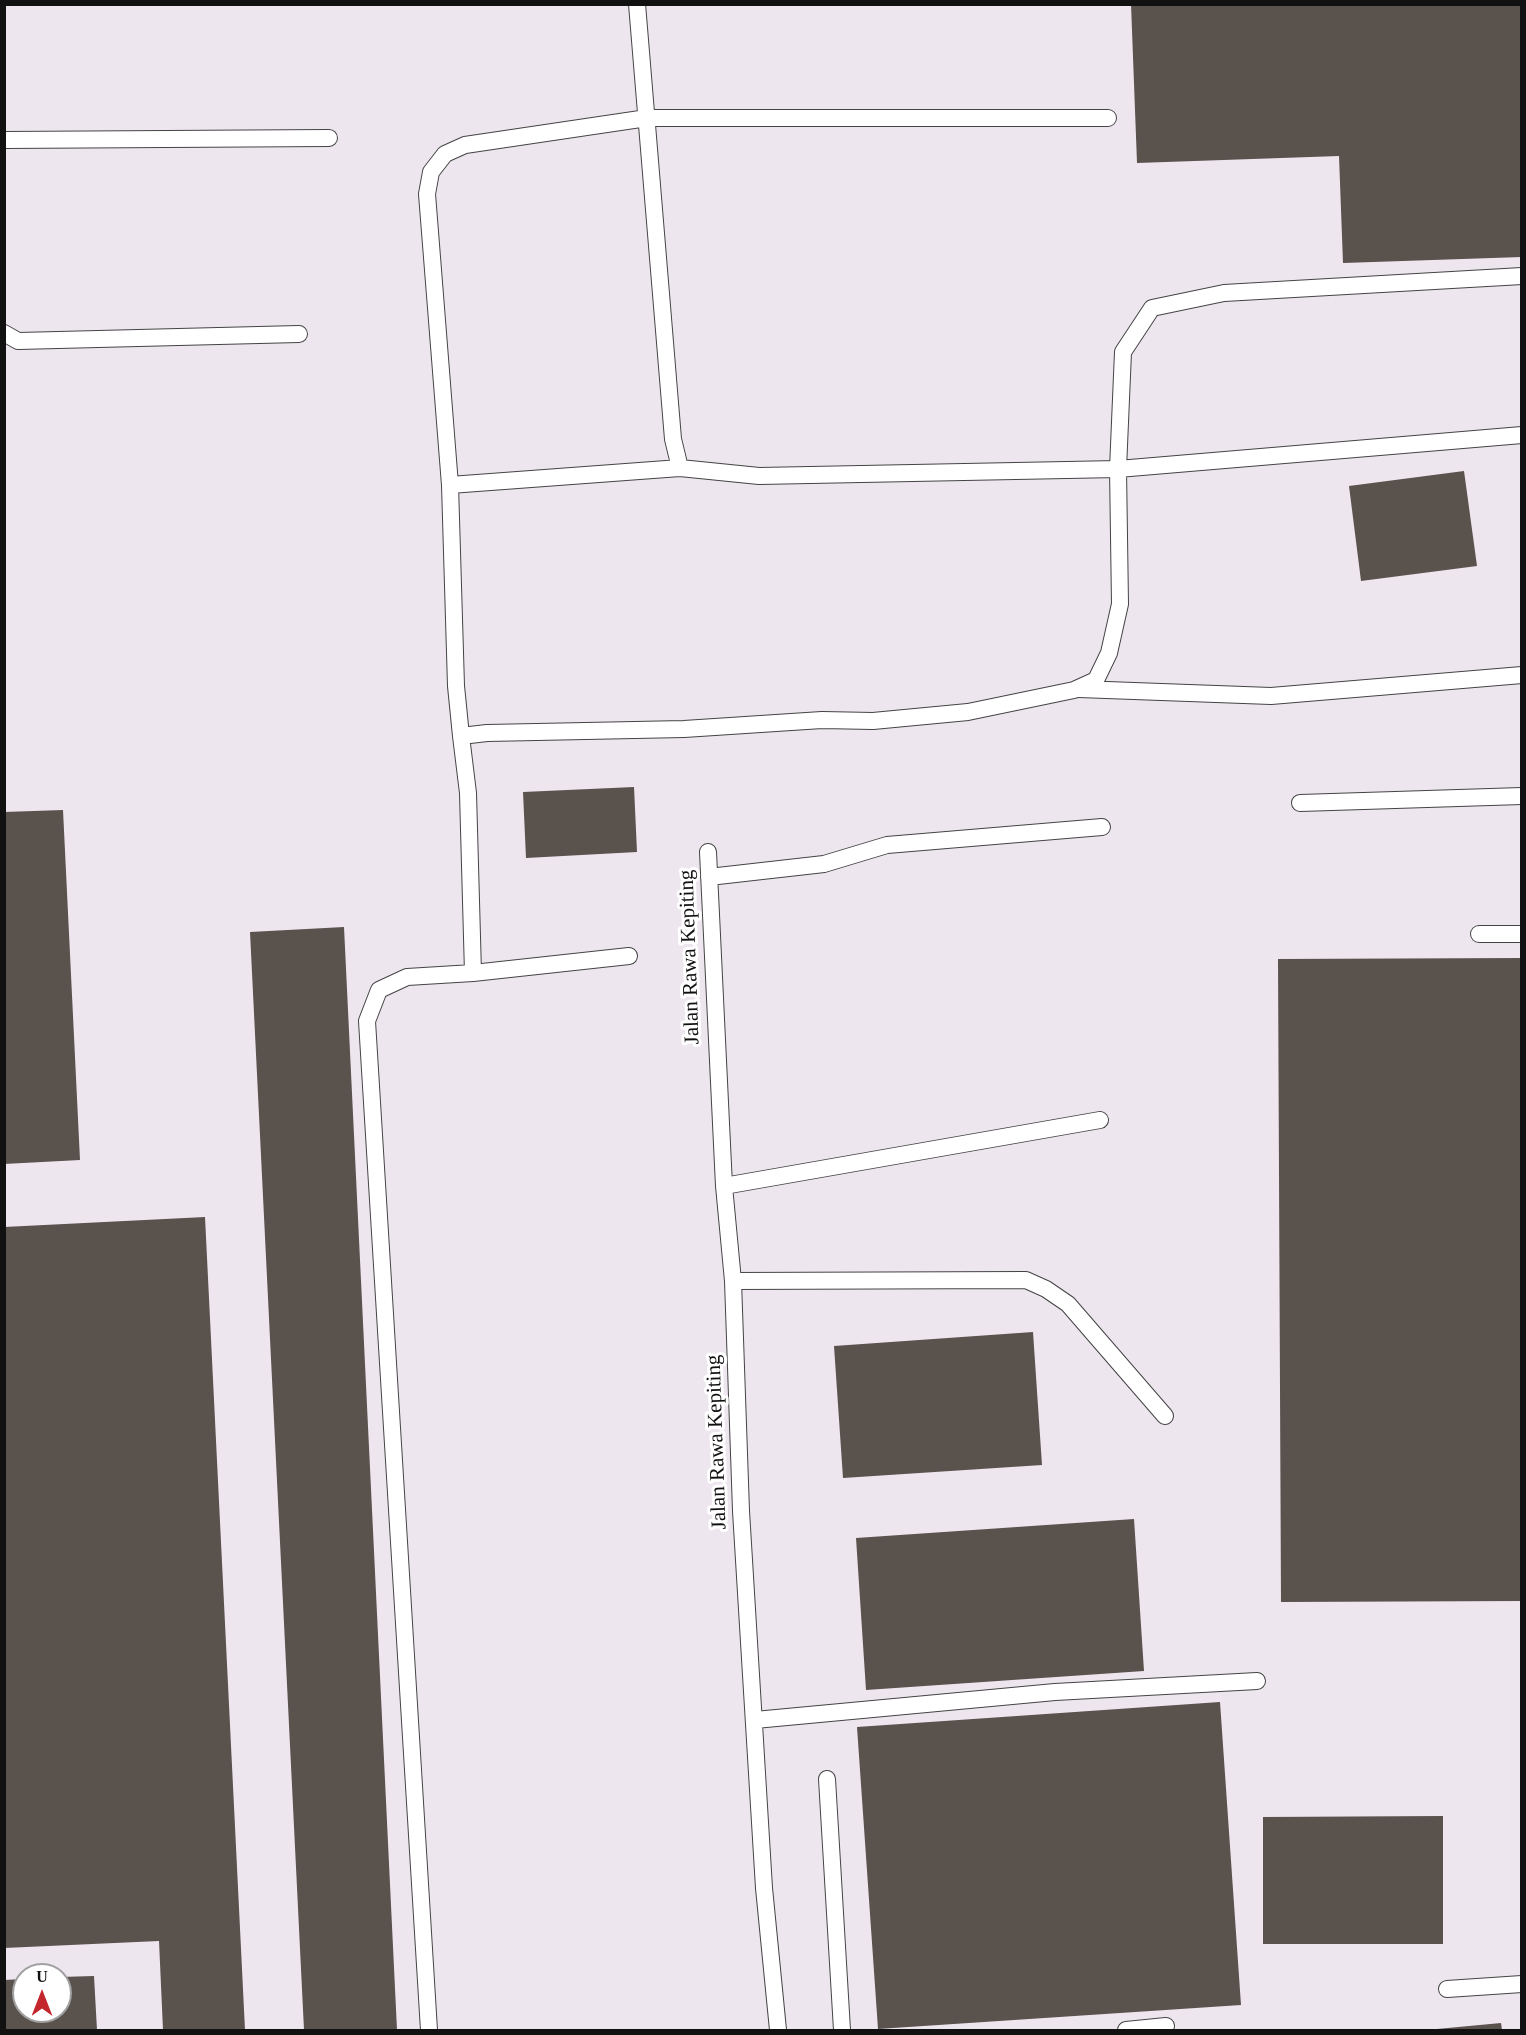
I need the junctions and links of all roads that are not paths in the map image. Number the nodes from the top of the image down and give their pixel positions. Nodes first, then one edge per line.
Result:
1 (637, 4) edge
2 (647, 118) junction
3 (1108, 118) dead end
4 (329, 138) dead end
5 (4, 140) edge
6 (1521, 276) edge
7 (4, 333) edge
8 (299, 334) dead end
9 (1521, 435) edge
10 (680, 468) junction
11 (1118, 469) junction
12 (450, 485) junction
13 (1521, 675) edge
14 (1076, 689) junction
15 (461, 736) junction
16 (1521, 796) edge
17 (1300, 803) dead end
18 (1102, 828) dead end
19 (708, 852) dead end
20 (709, 877) junction
21 (1479, 934) dead end
22 (1521, 934) edge
23 (628, 956) dead end
24 (473, 973) junction
25 (1101, 1120) dead end
26 (724, 1186) junction
27 (733, 1281) junction
28 (1165, 1416) dead end
29 (1257, 1681) dead end
30 (755, 1720) junction
31 (827, 1779) dead end
32 (1521, 1984) edge
33 (1447, 1989) dead end
34 (1166, 2026) dead end
35 (429, 2031) edge
36 (778, 2031) edge
37 (842, 2031) edge
38 (1126, 2031) edge

1 - 2 lane
2 - 3 lane
2 - 10 lane
2 - 12 lane
4 - 5 lane
6 - 11 lane
7 - 8 lane
9 - 11 lane
10 - 11 lane
10 - 12 lane
11 - 14 lane
12 - 15 lane
13 - 14 lane
14 - 15 lane
15 - 24 lane
16 - 17 lane
18 - 20 lane
19 - 20 lane, Jalan Rawa Kepiting
20 - 26 lane, Jalan Rawa Kepiting
21 - 22 lane
23 - 24 lane
24 - 35 lane
25 - 26 lane
26 - 27 lane, Jalan Rawa Kepiting
27 - 28 lane
27 - 30 lane, Jalan Rawa Kepiting
29 - 30 lane
30 - 36 lane, Jalan Rawa Kepiting
31 - 37 lane
32 - 33 lane
34 - 38 lane

